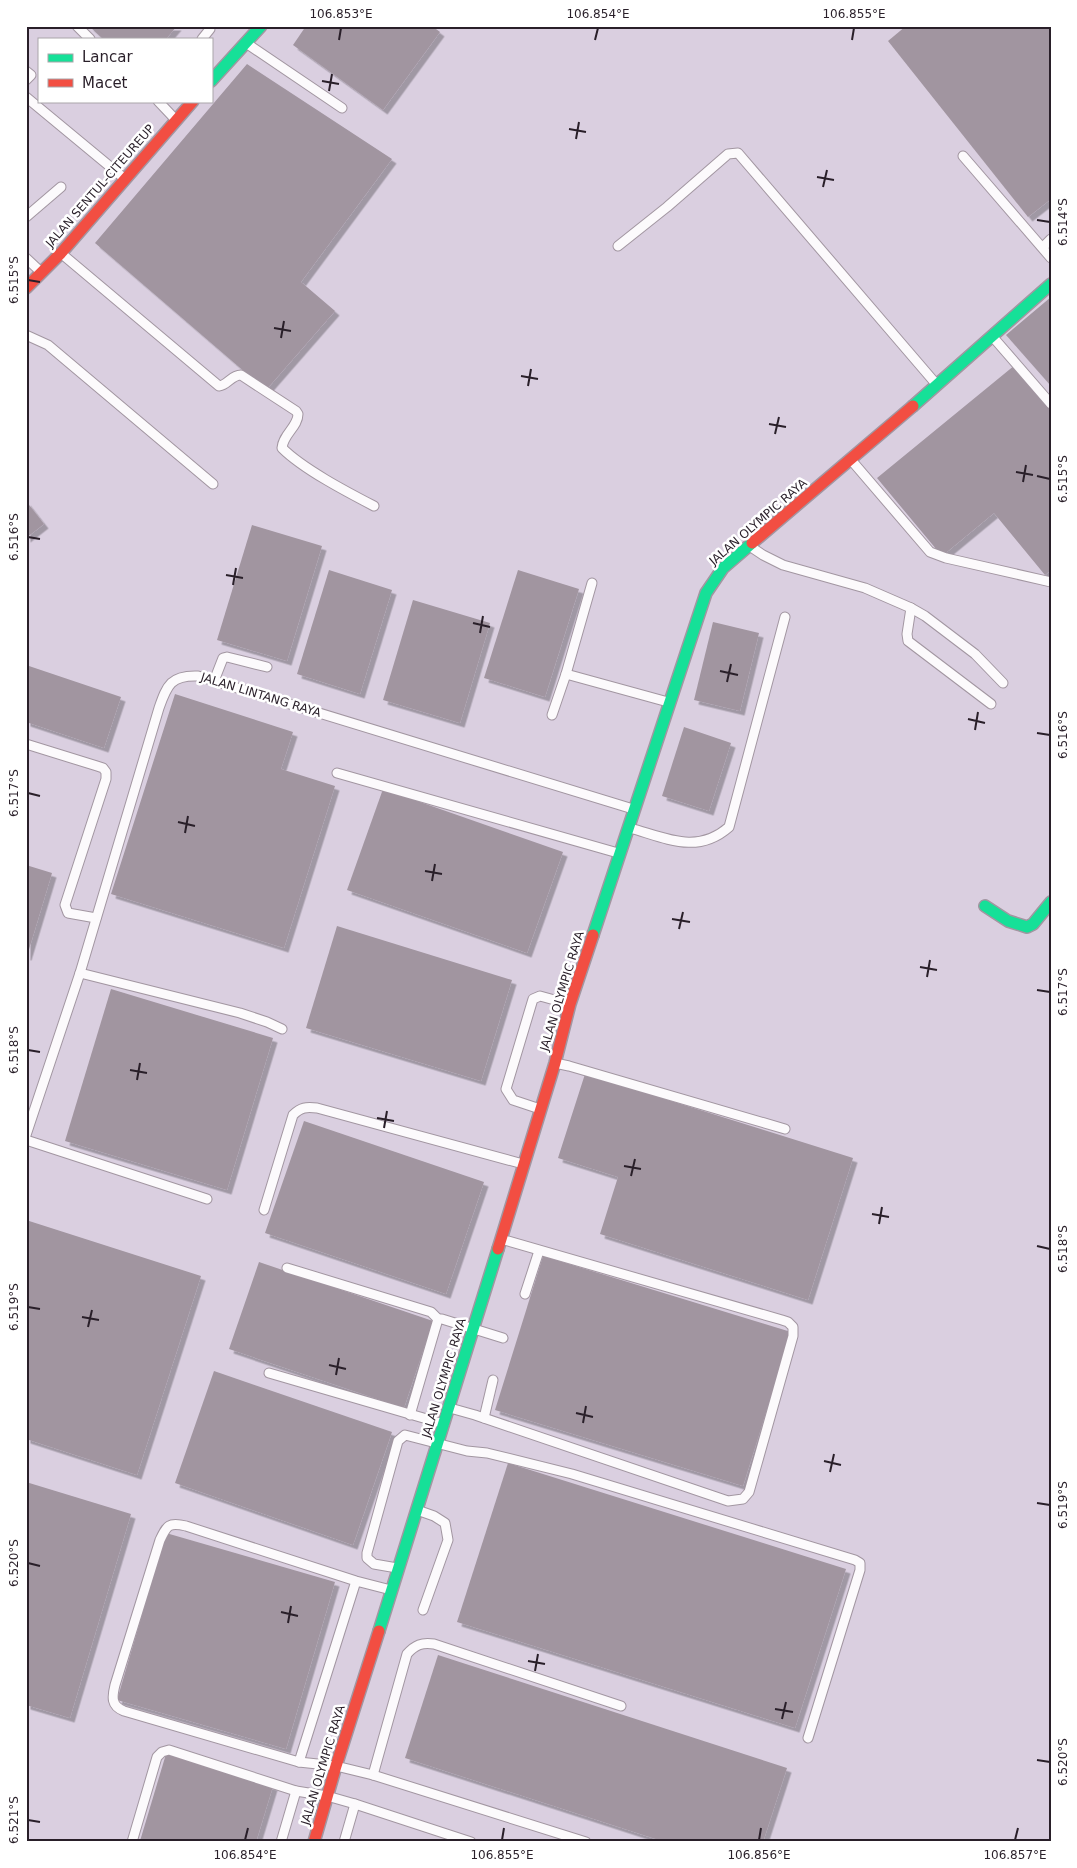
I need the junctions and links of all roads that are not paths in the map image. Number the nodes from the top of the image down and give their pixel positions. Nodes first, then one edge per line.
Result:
1 (77, 26) edge
2 (256, 28) edge
3 (210, 29) dead end
4 (89, 38) edge
5 (203, 38) edge
6 (245, 43) junction
7 (26, 71) edge
8 (26, 80) edge
9 (212, 80) edge
10 (26, 97) edge
11 (159, 102) edge
12 (192, 102) edge
13 (342, 108) dead end
14 (176, 120) junction
15 (964, 156) dead end
16 (125, 179) junction
17 (61, 187) dead end
18 (26, 217) edge
19 (1051, 240) edge
20 (618, 246) dead end
21 (1042, 247) junction
22 (61, 253) junction
23 (26, 258) edge
24 (1051, 258) edge
25 (42, 273) junction
26 (1051, 284) edge
27 (26, 288) edge
28 (26, 335) edge
29 (992, 336) junction
30 (937, 386) junction
31 (1051, 404) edge
32 (850, 460) junction
33 (213, 484) dead end
34 (374, 506) dead end
35 (749, 545) junction
36 (1051, 582) edge
37 (592, 583) dead end
38 (911, 608) junction
39 (785, 617) dead end
40 (267, 667) dead end
41 (566, 674) junction
42 (214, 681) junction
43 (1003, 683) dead end
44 (671, 703) junction
45 (991, 704) dead end
46 (552, 715) dead end
47 (26, 744) edge
48 (337, 772) dead end
49 (634, 809) junction
50 (628, 828) junction
51 (621, 853) junction
52 (1051, 902) edge
53 (985, 906) dead end
54 (96, 918) junction
55 (80, 973) junction
56 (570, 1004) junction
57 (282, 1029) dead end
58 (555, 1063) junction
59 (541, 1109) junction
60 (785, 1129) dead end
61 (26, 1135) edge
62 (26, 1140) edge
63 (523, 1164) junction
64 (207, 1199) dead end
65 (264, 1210) dead end
66 (501, 1239) junction
67 (539, 1251) junction
68 (288, 1268) dead end
69 (525, 1294) dead end
70 (438, 1319) junction
71 (473, 1330) junction
72 (503, 1338) dead end
73 (269, 1373) dead end
74 (493, 1380) dead end
75 (449, 1408) junction
76 (410, 1415) junction
77 (484, 1418) junction
78 (444, 1424) junction
79 (438, 1445) junction
80 (417, 1510) junction
81 (398, 1568) junction
82 (356, 1581) junction
83 (391, 1590) junction
84 (423, 1610) dead end
85 (621, 1706) dead end
86 (808, 1738) dead end
87 (299, 1762) junction
88 (336, 1766) junction
89 (373, 1775) junction
90 (296, 1791) junction
91 (327, 1796) junction
92 (355, 1804) junction
93 (132, 1842) edge
94 (281, 1842) edge
95 (314, 1842) edge
96 (344, 1842) edge
97 (472, 1842) edge
98 (586, 1842) edge

1 - 4 lane
2 - 6 street
3 - 5 lane
6 - 9 street
6 - 13 lane
7 - 8 lane
10 - 16 lane
11 - 14 lane
12 - 14 street, JALAN SENTUL-CITEUREUP
14 - 16 street, JALAN SENTUL-CITEUREUP
15 - 21 lane
16 - 22 street, JALAN SENTUL-CITEUREUP
17 - 18 lane
19 - 21 lane
20 - 30 lane
21 - 24 lane
22 - 25 street, JALAN SENTUL-CITEUREUP
22 - 34 lane
23 - 25 lane
25 - 27 street, JALAN SENTUL-CITEUREUP
26 - 29 street, JALAN OLYMPIC RAYA
28 - 33 lane
29 - 30 street, JALAN OLYMPIC RAYA
29 - 31 lane
30 - 32 street, JALAN OLYMPIC RAYA
32 - 35 street, JALAN OLYMPIC RAYA
32 - 36 lane
35 - 38 lane
35 - 44 street, JALAN OLYMPIC RAYA
37 - 41 lane
38 - 43 lane
38 - 45 lane
39 - 50 lane
40 - 42 lane
41 - 44 lane
41 - 46 lane
42 - 49 lane, JALAN LINTANG RAYA
42 - 54 lane, JALAN LINTANG RAYA
44 - 49 street, JALAN OLYMPIC RAYA
47 - 54 lane
48 - 51 lane
49 - 50 street, JALAN OLYMPIC RAYA
50 - 51 street, JALAN OLYMPIC RAYA
51 - 56 street, JALAN OLYMPIC RAYA
52 - 53 street
54 - 55 lane, JALAN LINTANG RAYA
55 - 57 lane
55 - 61 lane, JALAN LINTANG RAYA
56 - 58 street, JALAN OLYMPIC RAYA
56 - 59 lane
58 - 59 street, JALAN OLYMPIC RAYA
58 - 60 lane
59 - 63 street, JALAN OLYMPIC RAYA
62 - 64 lane
63 - 65 lane
63 - 66 street, JALAN OLYMPIC RAYA
66 - 67 lane
66 - 71 street, JALAN OLYMPIC RAYA
67 - 69 lane
67 - 77 lane
68 - 70 lane
70 - 71 lane
70 - 76 lane
71 - 72 lane
71 - 75 street, JALAN OLYMPIC RAYA
73 - 76 lane
74 - 77 lane
75 - 77 lane
75 - 78 street, JALAN OLYMPIC RAYA
76 - 78 lane
78 - 79 street, JALAN OLYMPIC RAYA
79 - 80 street, JALAN OLYMPIC RAYA
79 - 81 lane
79 - 86 lane
80 - 81 street, JALAN OLYMPIC RAYA
80 - 84 lane
81 - 83 street, JALAN OLYMPIC RAYA
82 - 83 lane
82 - 87 lane
82 - 87 lane
83 - 88 street, JALAN OLYMPIC RAYA
85 - 89 lane
87 - 88 lane
88 - 89 lane
88 - 91 street, JALAN OLYMPIC RAYA
89 - 98 lane
90 - 91 lane
90 - 93 lane
90 - 94 lane
91 - 92 lane
91 - 95 street, JALAN OLYMPIC RAYA
92 - 96 lane
92 - 97 lane

